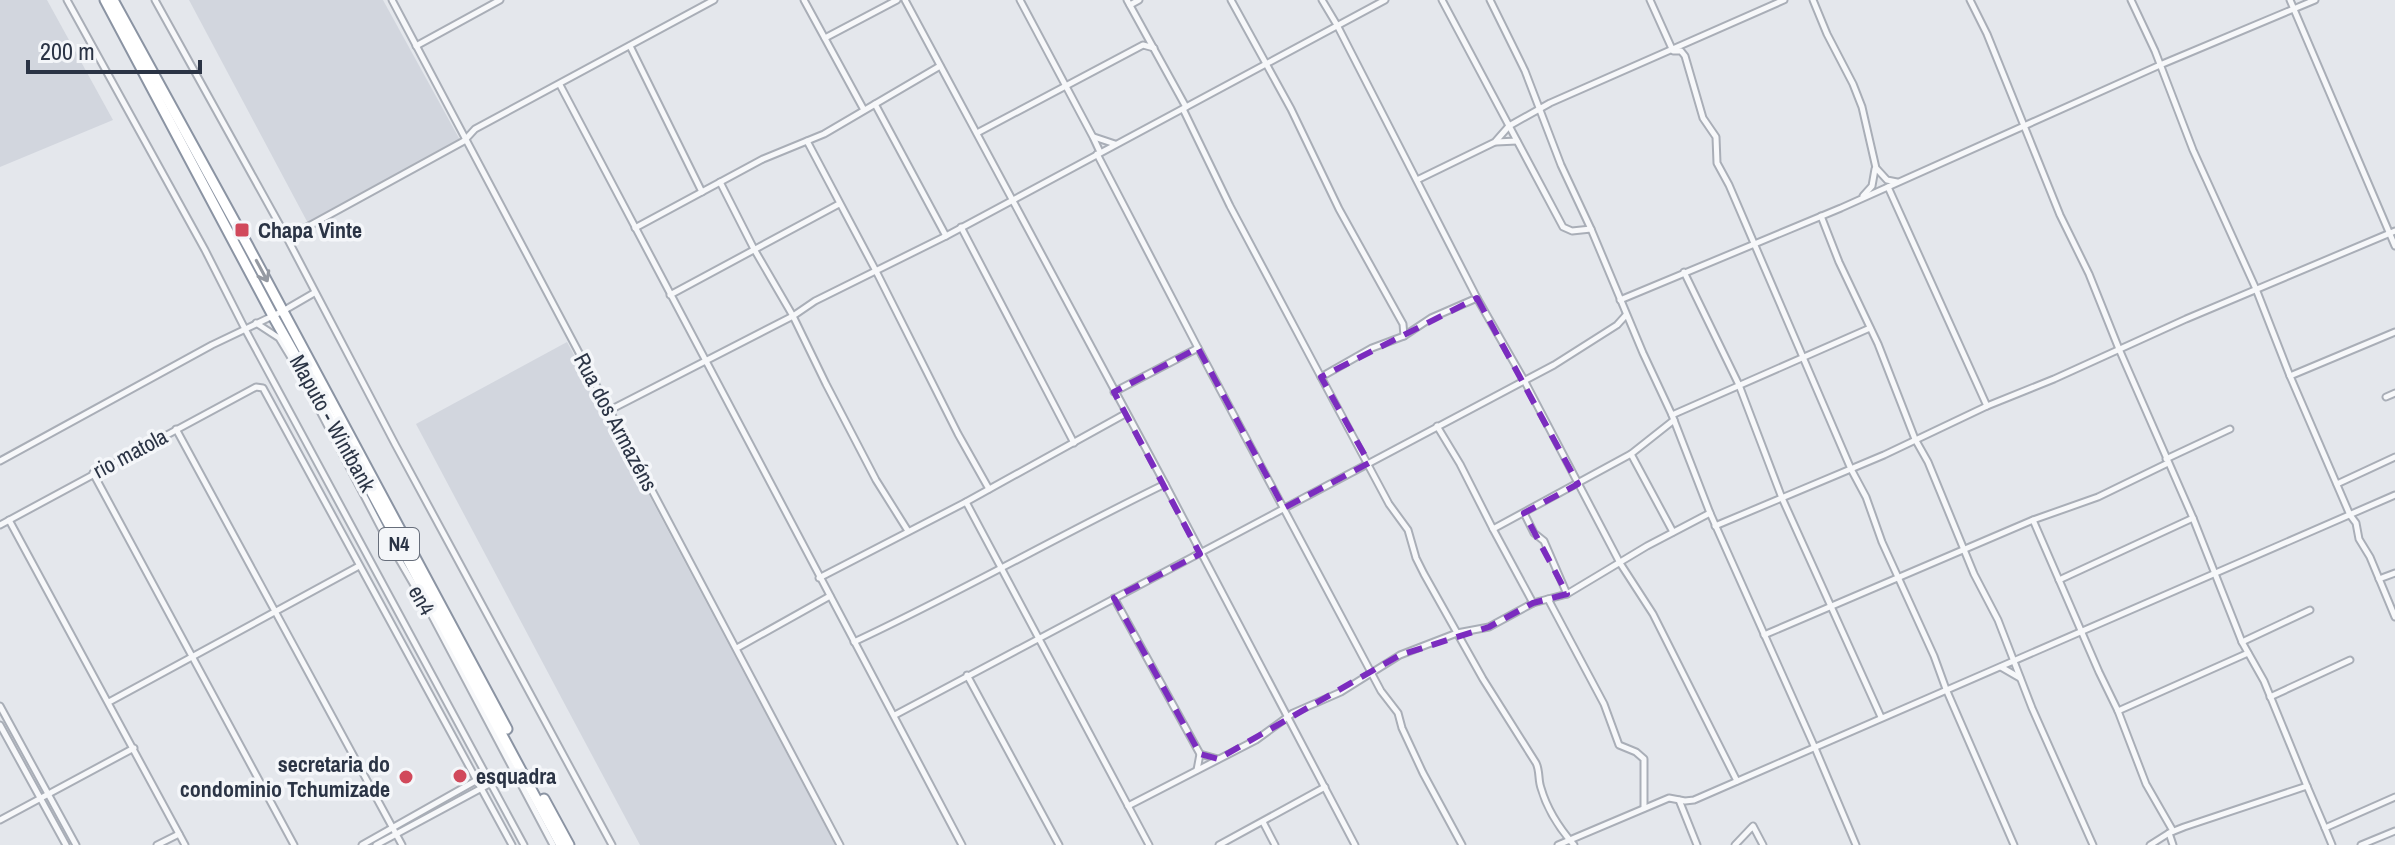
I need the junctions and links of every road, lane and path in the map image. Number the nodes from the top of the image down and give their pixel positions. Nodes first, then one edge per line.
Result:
1 (67, 0) edge
2 (105, 0) edge
3 (113, 0) edge
4 (155, 0) edge
5 (392, 0) edge
6 (500, 0) edge
7 (714, 0) edge
8 (804, 0) edge
9 (897, 0) edge
10 (905, 0) edge
11 (1020, 0) edge
12 (1139, 0) edge
13 (1231, 0) edge
14 (1322, 0) edge
15 (1385, 0) edge
16 (1442, 0) edge
17 (1490, 0) edge
18 (1650, 0) edge
19 (1784, 0) edge
20 (1813, 0) edge
21 (1970, 0) edge
22 (2131, 0) edge
23 (2290, 0) edge
24 (2315, 0) edge
25 (1129, 2) edge
26 (2293, 10) junction
27 (1337, 25) junction
28 (1146, 35) junction
29 (825, 38) junction
30 (1143, 45) junction
31 (416, 46) junction
32 (630, 46) junction
33 (1154, 48) junction
34 (1673, 51) junction
35 (1267, 64) junction
36 (2160, 65) junction
37 (940, 66) junction
38 (560, 85) junction
39 (1066, 87) junction
40 (875, 104) junction
41 (1184, 108) junction
42 (1539, 109) junction
43 (864, 110) junction
44 (1509, 126) junction
45 (2024, 128) junction
46 (977, 133) junction
47 (1093, 137) junction
48 (464, 141) junction
49 (807, 141) junction
50 (1517, 141) junction
51 (1495, 142) junction
52 (1116, 144) junction
53 (1098, 153) junction
54 (1876, 168) junction
55 (1417, 180) junction
56 (720, 182) junction
57 (1898, 182) junction
58 (1888, 187) junction
59 (702, 192) junction
60 (1012, 200) junction
61 (1859, 200) junction
62 (839, 204) junction
63 (1821, 216) junction
64 (961, 227) junction
65 (635, 228) junction
66 (1591, 229) junction
67 (2392, 233) edge
68 (946, 236) junction
69 (287, 238) junction
70 (1753, 244) junction
71 (2395, 246) edge
72 (754, 249) junction
73 (876, 271) junction
74 (1684, 272) junction
75 (2256, 289) junction
76 (314, 293) junction
77 (670, 295) junction
78 (1477, 298) junction
79 (1620, 300) junction
80 (283, 311) junction
81 (1626, 315) junction
82 (273, 316) junction
83 (793, 316) junction
84 (256, 323) junction
85 (1403, 324) junction
86 (1617, 325) junction
87 (1870, 328) junction
88 (245, 329) junction
89 (1414, 330) junction
90 (1634, 332) junction
91 (2395, 332) edge
92 (1404, 336) junction
93 (1198, 348) junction
94 (2119, 349) junction
95 (1801, 357) junction
96 (704, 361) junction
97 (2290, 376) junction
98 (1321, 377) junction
99 (1524, 380) junction
100 (1739, 385) junction
101 (1114, 392) junction
102 (2395, 393) edge
103 (2386, 397) dead end
104 (1987, 406) junction
105 (610, 410) junction
106 (1125, 414) junction
107 (1673, 418) junction
108 (1437, 426) junction
109 (176, 429) junction
110 (2230, 429) dead end
111 (1915, 439) junction
112 (1074, 443) junction
113 (1631, 454) junction
114 (2395, 457) edge
115 (0, 461) edge
116 (2167, 461) junction
117 (1369, 463) junction
118 (1851, 469) junction
119 (93, 473) junction
120 (1165, 484) junction
121 (1578, 484) junction
122 (2337, 484) junction
123 (989, 489) junction
124 (2395, 495) edge
125 (1782, 498) junction
126 (966, 502) junction
127 (1284, 508) junction
128 (1524, 513) junction
129 (1710, 513) junction
130 (2350, 515) junction
131 (2193, 518) junction
132 (9, 520) junction
133 (2033, 520) junction
134 (0, 525) edge
135 (1715, 526) junction
136 (1493, 529) junction
137 (908, 531) junction
138 (1673, 532) junction
139 (1964, 550) junction
140 (1200, 554) junction
141 (1620, 563) junction
142 (359, 566) junction
143 (1001, 569) junction
144 (2216, 573) junction
145 (2395, 573) edge
146 (819, 578) junction
147 (1897, 578) junction
148 (2379, 579) junction
149 (2059, 580) junction
150 (1567, 594) junction
151 (830, 596) junction
152 (1114, 598) junction
153 (1548, 599) junction
154 (1533, 603) junction
155 (1829, 606) junction
156 (2310, 610) dead end
157 (276, 611) junction
158 (2395, 617) edge
159 (2081, 631) junction
160 (1457, 633) junction
161 (1764, 635) junction
162 (1037, 638) junction
163 (854, 642) junction
164 (2242, 642) junction
165 (737, 648) junction
166 (2248, 653) junction
167 (190, 657) junction
168 (2015, 660) junction
169 (2350, 660) dead end
170 (1999, 667) junction
171 (1371, 672) junction
172 (967, 675) junction
173 (2021, 679) junction
174 (1946, 689) junction
175 (2270, 697) junction
176 (109, 702) junction
177 (0, 706) edge
178 (2118, 711) junction
179 (895, 715) junction
180 (1287, 717) junction
181 (1881, 717) junction
182 (0, 725) edge
183 (134, 748) junction
184 (1815, 748) junction
185 (1200, 754) junction
186 (1218, 759) junction
187 (1197, 770) junction
188 (486, 775) junction
189 (476, 780) junction
190 (1737, 781) junction
191 (491, 783) junction
192 (2307, 786) junction
193 (1325, 787) junction
194 (481, 788) junction
195 (48, 795) junction
196 (2395, 797) edge
197 (40, 800) junction
198 (1679, 800) junction
199 (1128, 806) junction
200 (1644, 808) junction
201 (0, 820) edge
202 (1263, 822) junction
203 (2325, 828) junction
204 (394, 831) junction
205 (2395, 831) edge
206 (2171, 832) junction
207 (179, 834) junction
208 (2162, 837) junction
209 (1571, 842) edge
210 (2172, 843) edge
211 (66, 845) edge
212 (76, 845) edge
213 (157, 845) edge
214 (185, 845) edge
215 (294, 845) edge
216 (362, 845) edge
217 (376, 845) edge
218 (402, 845) edge
219 (512, 845) edge
220 (524, 845) edge
221 (553, 845) edge
222 (561, 845) edge
223 (569, 845) edge
224 (612, 845) edge
225 (840, 845) edge
226 (962, 845) edge
227 (1059, 845) edge
228 (1149, 845) edge
229 (1219, 845) edge
230 (1275, 845) edge
231 (1355, 845) edge
232 (1462, 845) edge
233 (1558, 845) edge
234 (1697, 845) edge
235 (1735, 845) edge
236 (1763, 845) edge
237 (1856, 845) edge
238 (2014, 845) edge
239 (2093, 845) edge
240 (2150, 845) edge
241 (2332, 845) edge
242 (2361, 845) edge

1 - 88 street
2 - 82 highway, Maputo - Wintbank / N4
3 -> 80 highway, Maputo - Wintbank / N4
4 - 69 street
5 - 31 street, Rua dos Armazéns
6 - 31 street
7 - 32 street
8 - 29 street
9 - 29 street
10 - 37 street
11 - 39 street
12 - 25 street
13 - 35 street
14 - 27 street
15 - 27 street
16 - 44 street
17 - 42 street
18 - 34 street
19 - 34 street
20 - 54 street
21 - 45 street
22 - 36 street
23 - 26 street
24 - 26 street
25 - 28 street
26 - 36 street
26 - 67 street
27 - 35 street
27 - 55 street
28 - 30 street
28 - 33 street
29 - 43 street
30 - 33 street
30 - 39 street
31 - 48 street, Rua dos Armazéns
32 - 38 street
32 - 59 street
33 - 41 street
34 - 42 street
34 - 70 street
35 - 41 street
35 - 85 street
36 - 45 street
36 - 75 street
37 - 40 street
37 - 46 street
38 - 48 street
38 - 65 street
39 - 46 street
39 - 47 street
40 - 43 street
40 - 68 street
41 - 52 street
41 - 98 street
42 - 44 street
42 - 66 street
43 - 49 street
44 - 50 street
44 - 51 street
45 - 57 street
45 - 94 street
46 - 60 street
47 - 52 street
47 - 53 street
48 - 69 street
48 - 105 street, Rua dos Armazéns
49 - 56 street
49 - 62 street
50 - 51 street
50 - 66 street
51 - 55 street
52 - 53 street
53 - 60 street
53 - 93 street
54 - 57 street
54 - 61 street
55 - 78 street
56 - 59 street
56 - 72 street
57 - 58 street
58 - 61 street
58 - 104 street
59 - 65 street
60 - 64 street
60 - 101 street
61 - 63 street
62 - 72 street
62 - 73 street
63 - 70 street
63 - 87 street
64 - 68 street
64 - 112 street
65 - 77 street
66 - 79 street
67 - 71 street
67 - 75 street
68 - 73 street
69 - 76 street
70 - 74 street
70 - 95 street
72 - 77 street
72 - 83 street
73 - 83 street
73 - 123 street
74 - 79 street
74 - 100 street
75 - 94 street
75 - 97 street
76 - 80 street
76 - 224 street
77 - 96 street
78 - 89 street
78 - 99 street
79 - 81 street
80 - 82 street
80 - 223 highway, Maputo - Wintbank / N4
81 - 86 street
81 - 90 street
82 - 84 street
82 - 222 highway, Maputo - Wintbank / N4
83 - 96 street
83 - 137 street
84 - 88 street
84 - 221 street, en4
85 - 89 street
85 - 92 street
86 - 90 street
86 - 99 street
87 - 95 street
87 - 111 street
88 - 115 street
88 - 188 street
89 - 92 street
90 - 107 street
91 - 97 street
92 - 98 street
93 - 101 street
93 - 127 street
94 - 104 street
94 - 116 street
95 - 100 street
95 - 118 street
96 - 105 street
96 - 146 street
97 - 122 street
98 - 117 street
99 - 108 street
99 - 121 street
100 - 107 street
100 - 125 street
101 - 106 street
102 - 103 street
104 - 111 street
105 - 165 street, Rua dos Armazéns
106 - 112 street
106 - 120 street
107 - 113 street
107 - 129 street
108 - 117 street
108 - 136 street
109 - 119 street, rio matola
109 - 142 street, rio matola
109 - 157 street
110 - 116 street
111 - 118 street
111 - 139 street
112 - 123 street
113 - 121 street
113 - 138 street
114 - 122 street
116 - 131 street
116 - 133 street
117 - 127 street
117 - 160 street
118 - 125 street
118 - 147 street
119 - 132 street, rio matola
119 - 167 street
120 - 140 street
120 - 143 street
121 - 128 street
121 - 141 street
122 - 130 street
123 - 126 street
124 - 130 street
125 - 135 street
125 - 155 street
126 - 137 street
126 - 143 street
127 - 140 street
127 - 171 street
128 - 136 street
128 - 150 street
129 - 135 street
129 - 138 street
130 - 144 street
130 - 148 street
131 - 144 street
131 - 149 street
132 - 134 street, rio matola
132 - 176 street
133 - 139 street
133 - 149 street
135 - 161 street
136 - 154 street
137 - 146 street
138 - 141 street
139 - 147 street
139 - 168 street
140 - 152 street
140 - 180 street
141 - 150 street
141 - 190 street
142 - 157 street
142 - 189 street
143 - 162 street
143 - 163 street
144 - 159 street
144 - 164 street
145 - 148 street
146 - 151 street
147 - 155 street
147 - 174 street
148 - 158 street
149 - 159 street
150 - 153 street
151 - 163 street
151 - 165 street
152 - 162 street
152 - 185 street
153 - 154 street
153 - 200 street
154 - 160 street
155 - 161 street
155 - 181 street
156 - 164 street
157 - 167 street
157 - 204 street
159 - 168 street
159 - 178 street
160 - 171 street
160 - 209 street
161 - 184 street
162 - 172 street
162 - 199 street
163 - 179 street
164 - 166 street
165 - 225 street, Rua dos Armazéns
166 - 175 street
166 - 178 street
167 - 176 street
167 - 215 street
168 - 170 street
168 - 173 street
169 - 175 street
170 - 173 street
170 - 174 street
171 - 180 street
171 - 232 street
172 - 179 street
172 - 227 street
173 - 239 street
174 - 181 street
174 - 238 street
175 - 192 street
176 - 183 street
177 - 195 street
178 - 206 street
179 - 226 street
180 - 186 street
180 - 193 street
181 - 184 street
182 - 197 street
183 - 195 street
183 - 207 street
184 - 190 street
184 - 237 street
185 - 186 street
185 - 187 street
186 - 187 street
187 - 199 street
188 - 189 street
188 - 191 street
189 - 194 street
189 - 204 street
190 - 198 street
191 - 194 street
191 - 220 street
192 - 203 street
192 - 206 street
193 - 202 street
193 - 231 street
194 - 204 street
194 - 219 street
195 - 197 street
195 - 212 street
196 - 203 street
197 - 201 street
197 - 211 street
198 - 200 street
198 - 234 street
199 - 228 street
200 - 209 street
202 - 229 street
202 - 230 street
203 - 241 street
204 - 216 street
204 - 217 street
204 - 218 street
205 - 242 street
206 - 208 street
206 - 210 street
207 - 213 street
207 - 214 street
208 - 210 street
208 - 240 street
209 - 233 street
235 - 236 street

